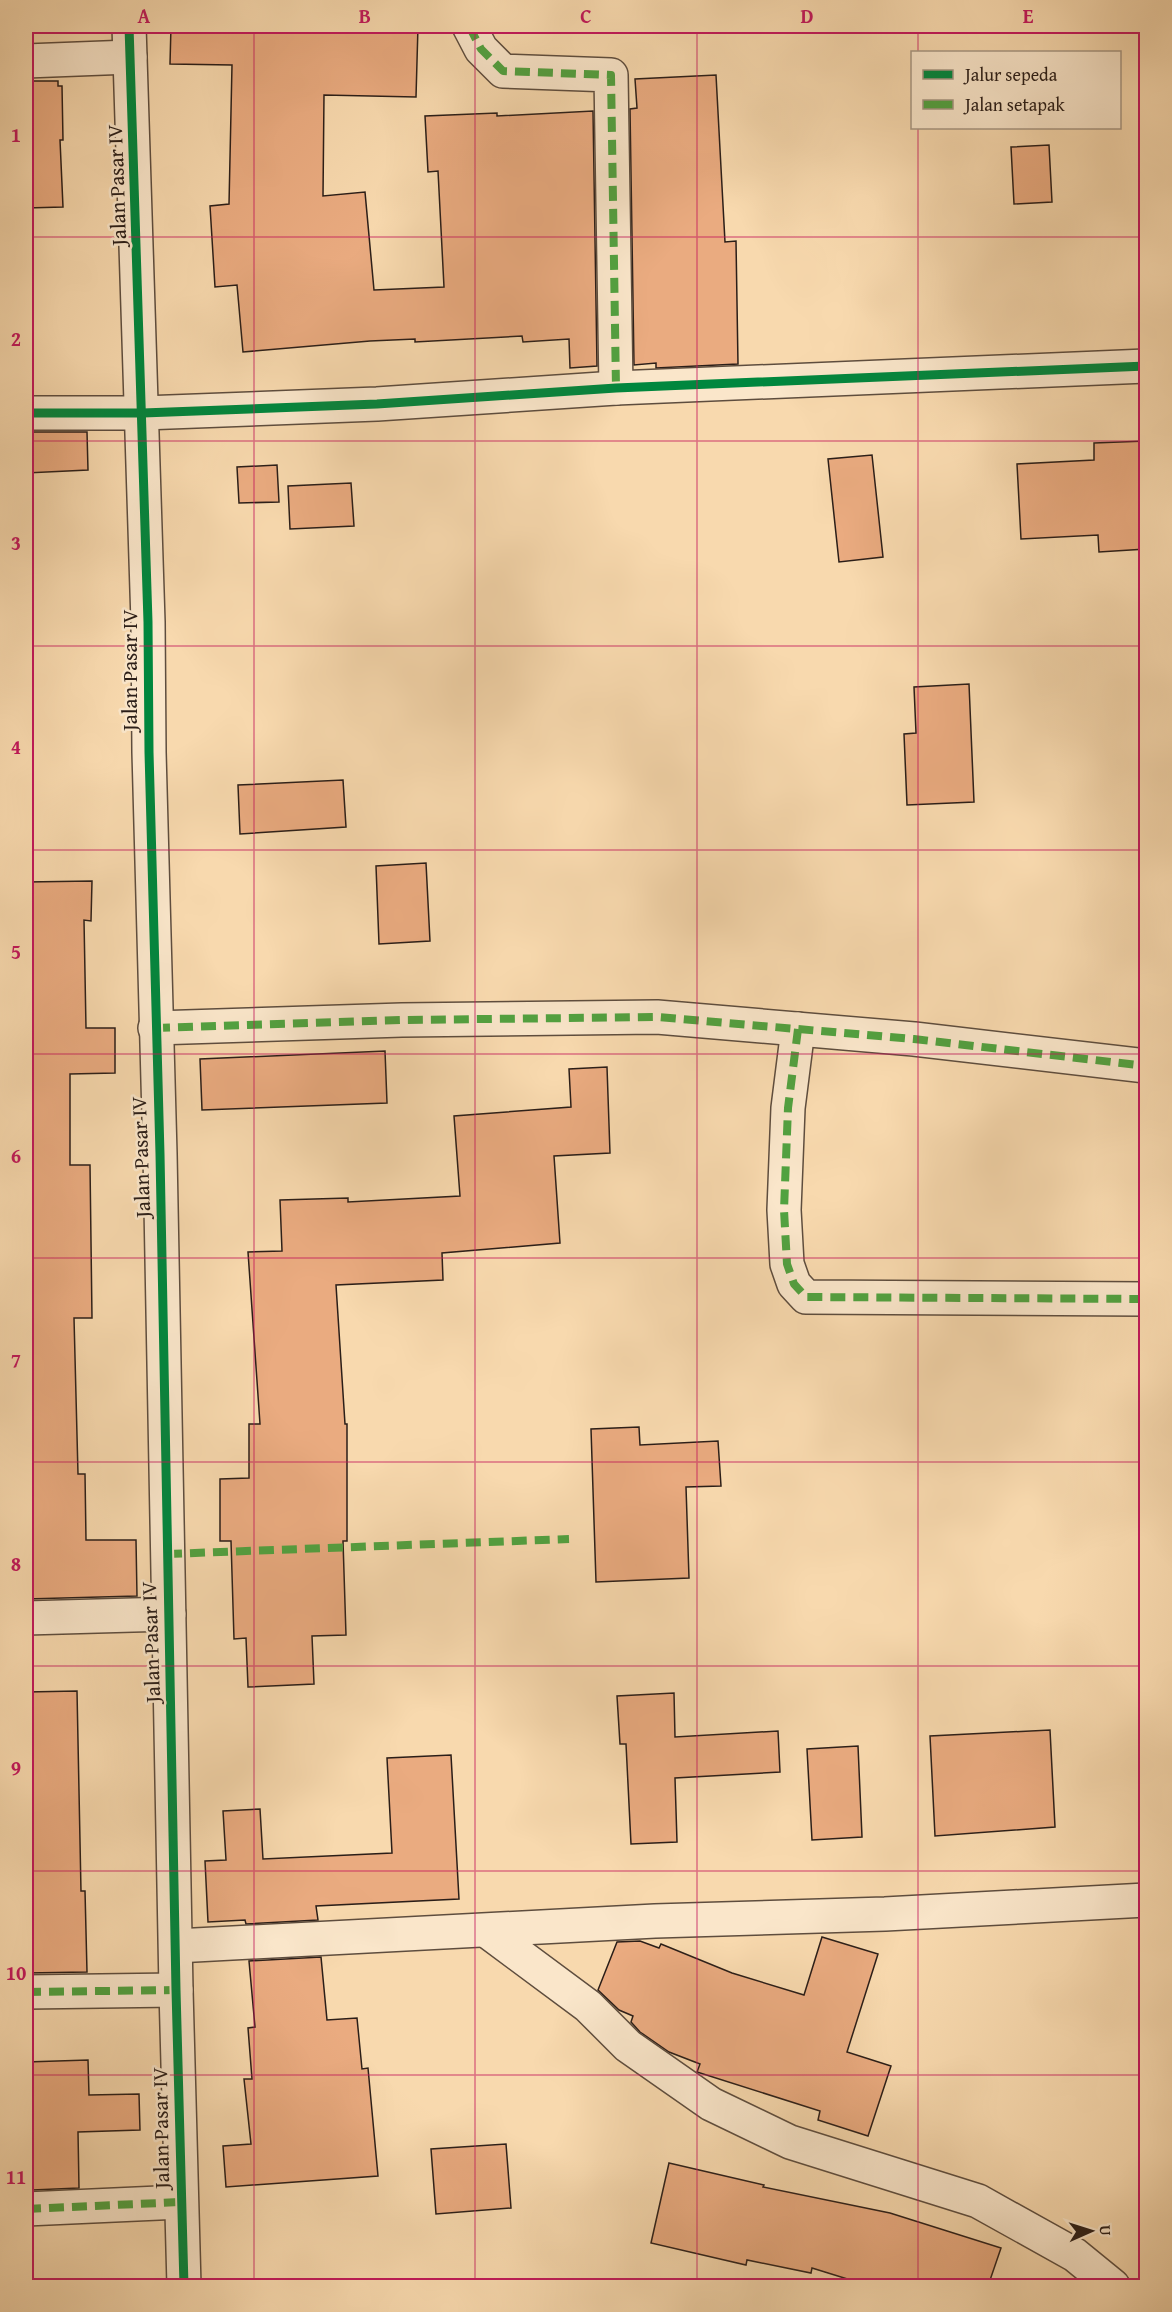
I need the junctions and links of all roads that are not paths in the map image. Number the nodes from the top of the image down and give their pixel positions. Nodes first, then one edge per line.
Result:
1 (469, 26) edge
2 (129, 41) edge
3 (26, 61) edge
4 (1146, 366) edge
5 (616, 388) junction
6 (26, 413) edge
7 (143, 413) junction
8 (155, 1028) junction
9 (798, 1029) junction
10 (1146, 1066) edge
11 (1146, 1299) edge
12 (169, 1614) junction
13 (26, 1618) edge
14 (1146, 1900) edge
15 (487, 1931) junction
16 (176, 1947) junction
17 (176, 1990) junction
18 (26, 1992) edge
19 (181, 2202) junction
20 (26, 2209) edge
21 (184, 2286) edge
22 (1113, 2286) edge

1 - 5 street
2 - 3 street
2 - 7 street, Jalan Pasar IV
4 - 5 street
5 - 7 street
6 - 7 street
7 - 8 street, Jalan Pasar IV
8 - 9 street
8 - 12 street, Jalan Pasar IV
9 - 10 street
9 - 11 street
12 - 13 street
12 - 16 street, Jalan Pasar IV
14 - 15 street
15 - 16 street
15 - 22 street
16 - 17 street, Jalan Pasar IV
17 - 18 street
17 - 19 street, Jalan Pasar IV
19 - 20 street
19 - 21 street, Jalan Pasar IV

